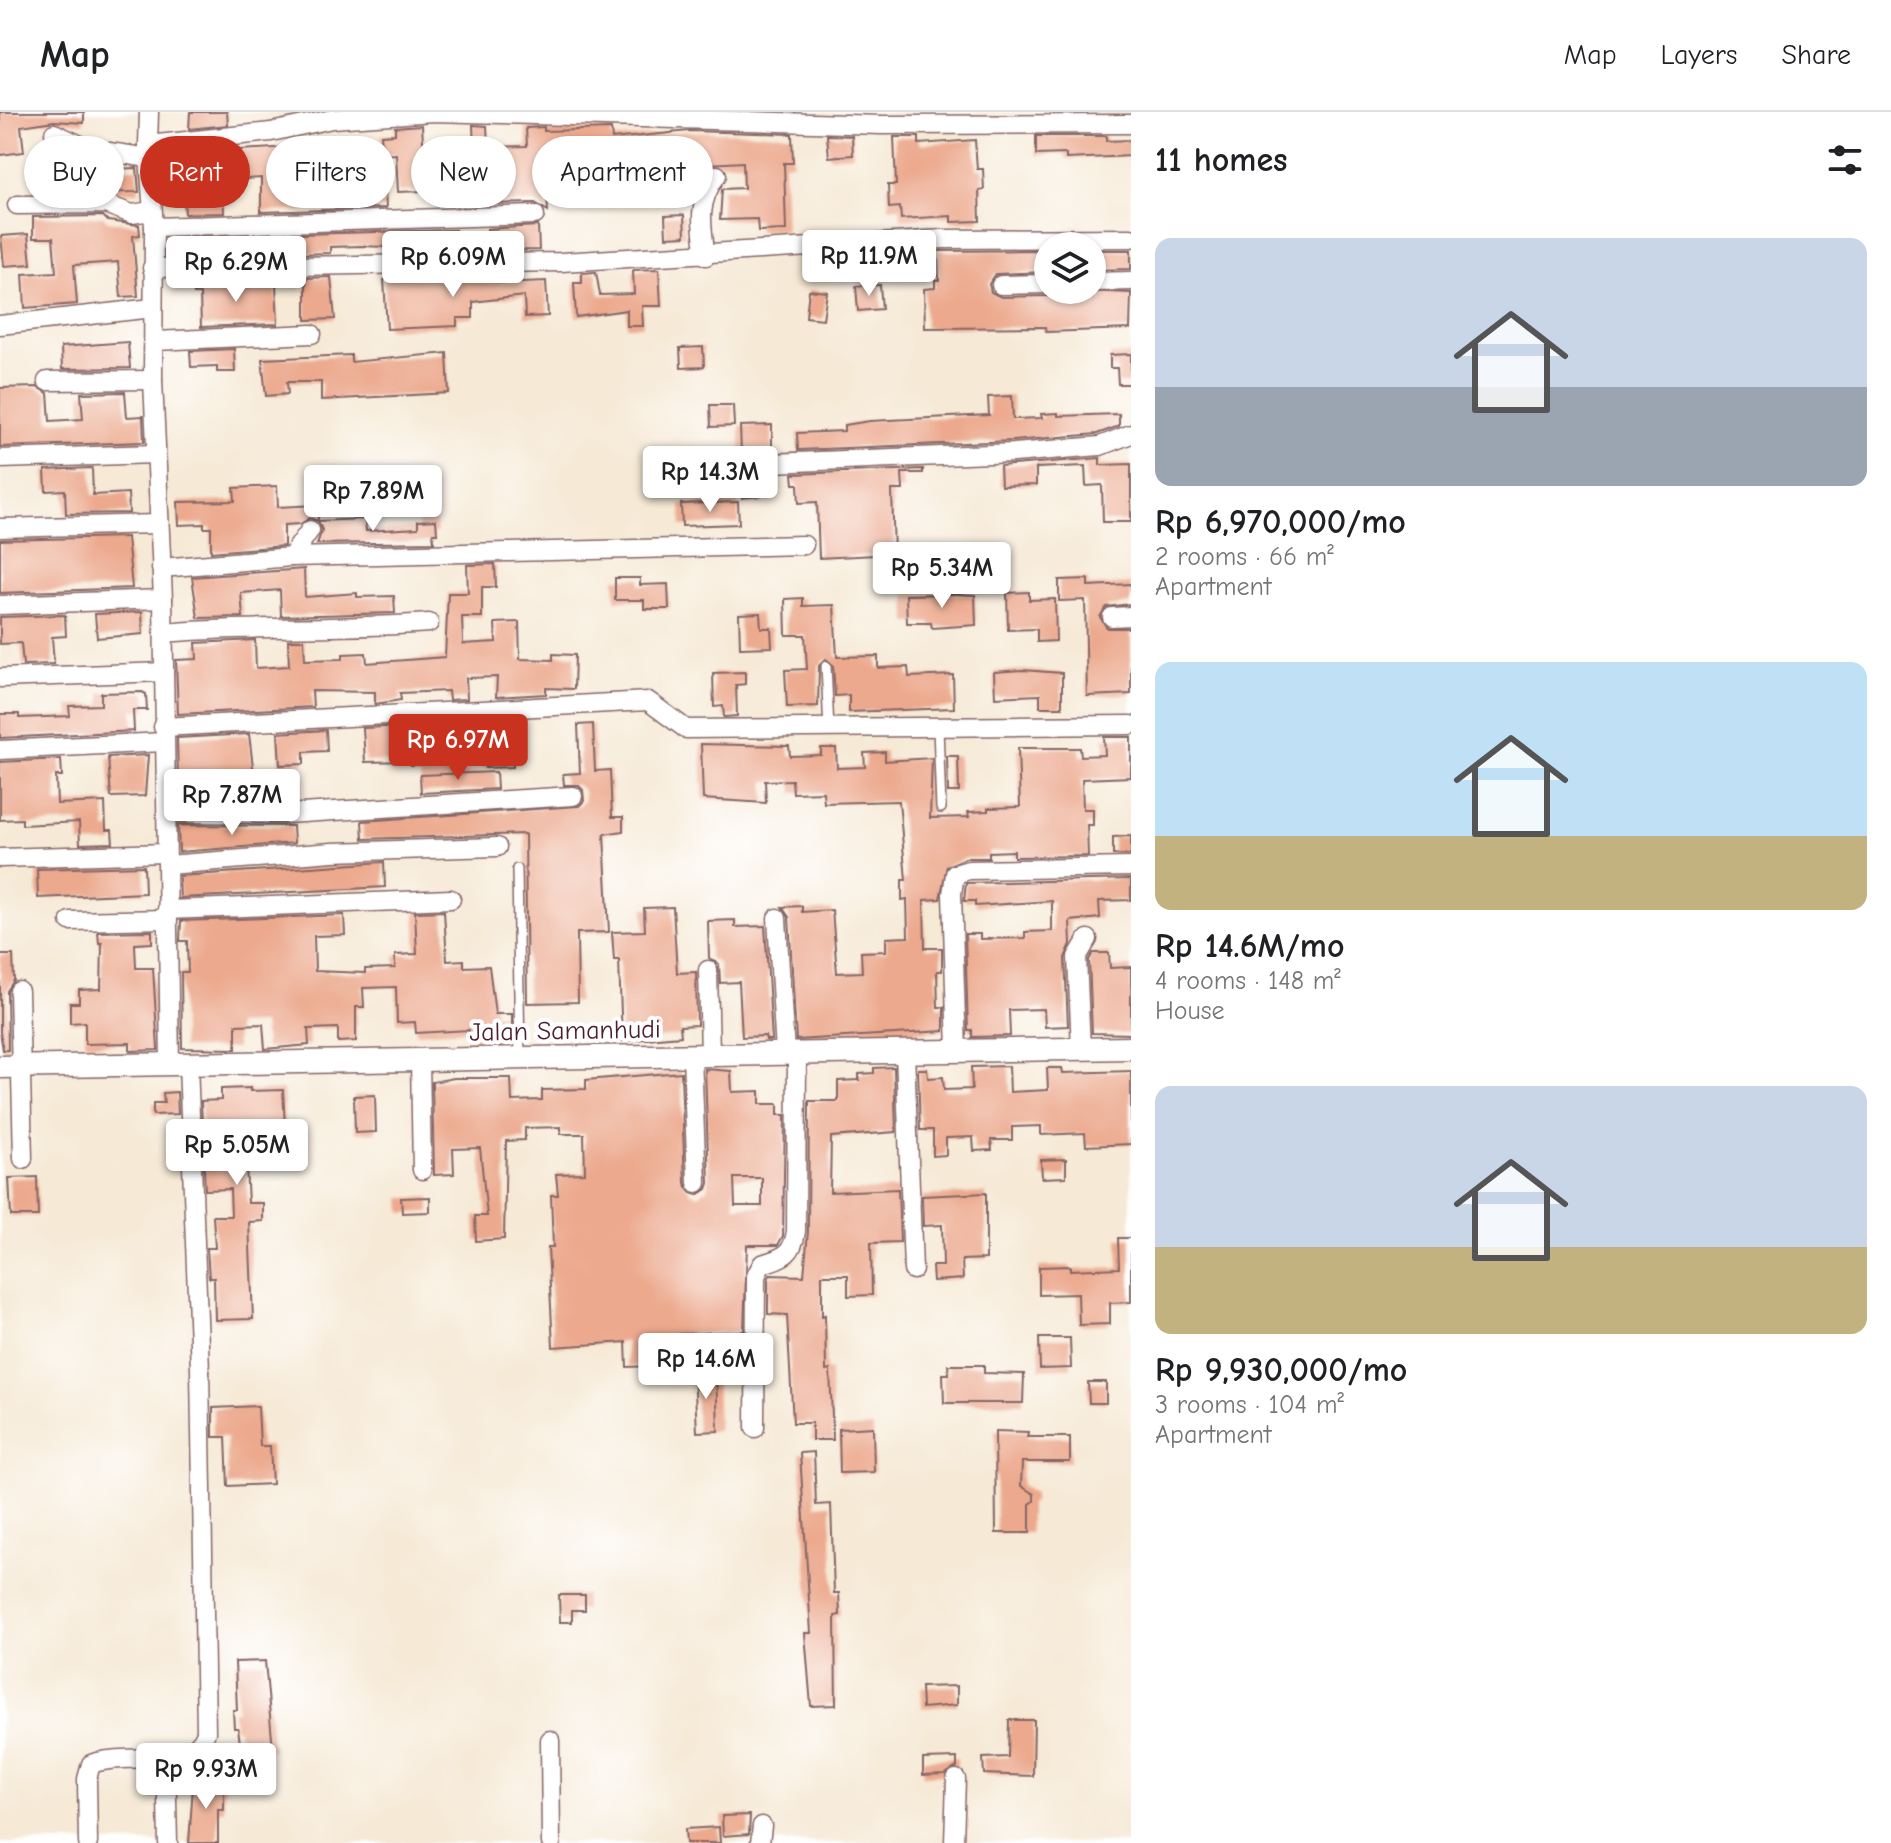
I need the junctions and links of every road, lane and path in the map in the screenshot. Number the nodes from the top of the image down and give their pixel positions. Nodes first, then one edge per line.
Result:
1 (149, 112) edge
2 (1131, 124) edge
3 (54, 133) dead end
4 (148, 136) edge
5 (246, 136) edge
6 (140, 152) edge
7 (717, 175) dead end
8 (17, 205) dead end
9 (152, 208) edge
10 (535, 215) dead end
11 (153, 219) junction
12 (1131, 238) edge
13 (706, 256) junction
14 (152, 268) junction
15 (1131, 281) edge
16 (1106, 282) edge
17 (1034, 284) edge
18 (1001, 285) dead end
19 (153, 308) junction
20 (0, 325) edge
21 (312, 334) dead end
22 (155, 341) junction
23 (153, 380) junction
24 (47, 381) dead end
25 (1131, 434) edge
26 (155, 454) junction
27 (0, 459) edge
28 (744, 464) dead end
29 (158, 524) junction
30 (0, 528) edge
31 (310, 530) dead end
32 (804, 545) dead end
33 (291, 557) junction
34 (161, 568) junction
35 (163, 599) junction
36 (0, 605) edge
37 (1131, 616) edge
38 (1112, 617) dead end
39 (429, 623) dead end
40 (163, 633) junction
41 (826, 666) dead end
42 (164, 672) junction
43 (0, 678) edge
44 (1131, 725) edge
45 (938, 728) junction
46 (829, 730) junction
47 (164, 735) junction
48 (0, 750) edge
49 (573, 796) dead end
50 (941, 808) dead end
51 (168, 813) junction
52 (497, 847) dead end
53 (0, 858) edge
54 (167, 859) junction
55 (1131, 867) edge
56 (517, 869) dead end
57 (451, 899) dead end
58 (167, 915) junction
59 (777, 918) dead end
60 (70, 921) dead end
61 (1088, 939) dead end
62 (708, 970) dead end
63 (19, 991) dead end
64 (1131, 1048) edge
65 (1081, 1049) junction
66 (957, 1051) junction
67 (905, 1052) junction
68 (791, 1054) junction
69 (701, 1056) junction
70 (520, 1059) junction
71 (420, 1060) junction
72 (179, 1064) junction
73 (10, 1067) edge
74 (23, 1159) dead end
75 (422, 1170) dead end
76 (697, 1183) dead end
77 (913, 1270) dead end
78 (755, 1428) dead end
79 (550, 1740) dead end
80 (166, 1756) junction
81 (956, 1779) dead end
82 (88, 1843) edge
83 (168, 1843) edge
84 (551, 1843) edge
85 (954, 1843) edge

1 - 4 street
2 - 5 street
3 - 6 street
7 - 13 street
8 - 11 street
9 - 11 street
10 - 11 street
11 - 14 street
12 - 13 street
13 - 14 street
14 - 19 street
15 - 16 street
17 - 18 street
19 - 20 street
19 - 22 street
21 - 22 street
22 - 23 street
23 - 24 street
23 - 26 street
25 - 28 street
26 - 27 street
26 - 29 street
29 - 30 street
29 - 34 street
31 - 33 street
32 - 33 street
33 - 34 street
34 - 35 street
35 - 36 street
35 - 40 street
37 - 38 street
39 - 40 street
40 - 42 street
41 - 46 lane
42 - 43 street
42 - 47 street
44 - 45 street
45 - 46 street
45 - 50 lane
46 - 47 street
47 - 48 street
47 - 51 street
49 - 51 street
51 - 54 street
52 - 54 street
53 - 54 street
54 - 58 street
55 - 66 street
56 - 70 lane
57 - 58 street
58 - 60 street
58 - 72 street
59 - 68 street
61 - 65 street
62 - 69 street
63 - 73 street
64 - 65 street, Jalan Samanhudi
65 - 66 street, Jalan Samanhudi
66 - 67 street, Jalan Samanhudi
67 - 68 street, Jalan Samanhudi
67 - 77 street
68 - 69 street, Jalan Samanhudi
68 - 78 street
69 - 70 street, Jalan Samanhudi
69 - 76 street
70 - 71 street, Jalan Samanhudi
71 - 72 street, Jalan Samanhudi
71 - 75 street
72 - 73 street, Jalan Samanhudi
72 - 80 street
73 - 74 street
79 - 84 street
80 - 82 street
80 - 83 street
81 - 85 street

